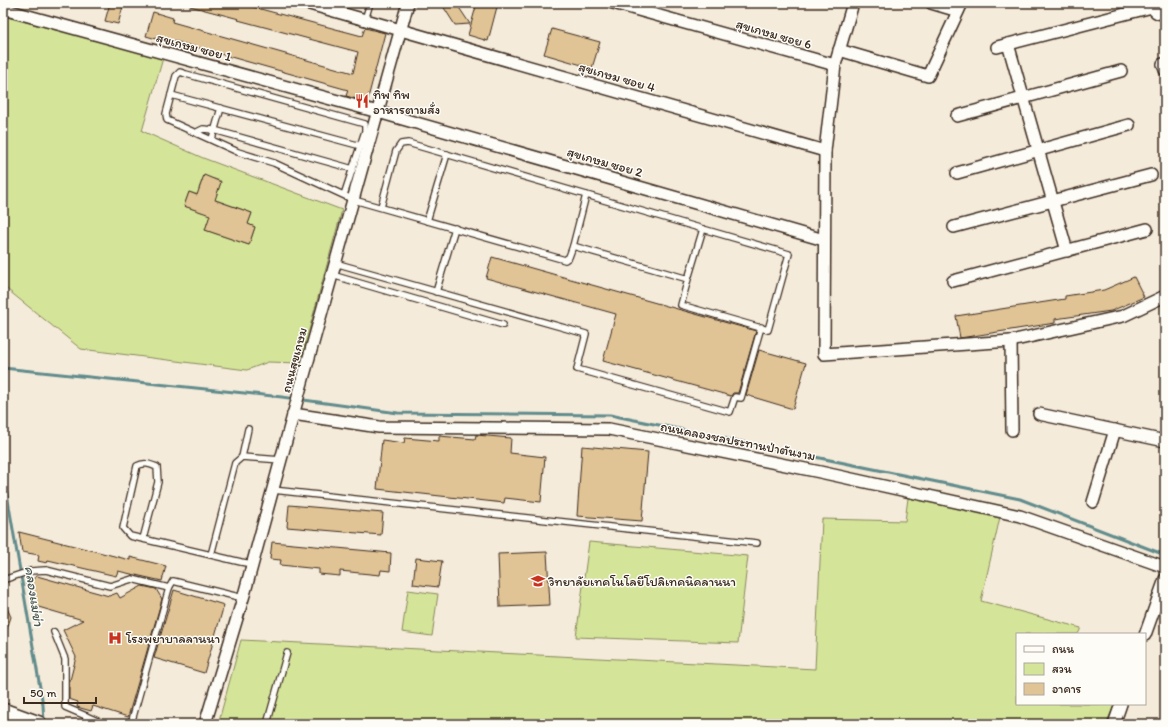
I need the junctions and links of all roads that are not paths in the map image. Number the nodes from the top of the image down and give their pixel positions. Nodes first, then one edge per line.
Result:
1 (306, 3) edge
2 (370, 3) edge
3 (408, 3) edge
4 (613, 3) edge
5 (852, 3) edge
6 (930, 3) edge
7 (1153, 5) edge
8 (960, 7) edge
9 (3, 9) edge
10 (1165, 12) edge
11 (365, 20) junction
12 (401, 30) junction
13 (1008, 44) junction
14 (997, 47) dead end
15 (839, 50) junction
16 (835, 65) junction
17 (1121, 71) dead end
18 (171, 95) junction
19 (1023, 98) junction
20 (221, 108) junction
21 (378, 112) junction
22 (957, 116) dead end
23 (1129, 125) dead end
24 (214, 130) junction
25 (197, 132) junction
26 (212, 139) junction
27 (361, 146) junction
28 (1038, 150) junction
29 (825, 151) junction
30 (447, 154) junction
31 (353, 169) junction
32 (957, 173) dead end
33 (1151, 174) dead end
34 (586, 194) junction
35 (349, 197) junction
36 (1052, 201) junction
37 (381, 207) junction
38 (427, 221) junction
39 (954, 227) dead end
40 (455, 228) junction
41 (703, 228) junction
42 (1147, 229) dead end
43 (824, 240) junction
44 (573, 246) junction
45 (1067, 251) junction
46 (335, 263) junction
47 (332, 275) junction
48 (688, 279) junction
49 (953, 281) dead end
50 (436, 292) junction
51 (1165, 296) edge
52 (503, 325) dead end
53 (761, 327) junction
54 (1012, 342) junction
55 (294, 414) junction
56 (1039, 414) dead end
57 (248, 429) dead end
58 (1012, 430) dead end
59 (1115, 430) junction
60 (1165, 441) edge
61 (242, 457) junction
62 (281, 460) junction
63 (272, 490) junction
64 (1093, 502) dead end
65 (143, 539) junction
66 (757, 543) dead end
67 (211, 555) junction
68 (252, 564) junction
69 (1165, 567) edge
70 (1165, 579) edge
71 (4, 580) edge
72 (169, 588) junction
73 (243, 598) junction
74 (54, 632) dead end
75 (1146, 633) edge
76 (287, 654) dead end
77 (1121, 705) edge
78 (3, 710) edge
79 (86, 716) junction
80 (35, 722) edge
81 (87, 724) edge
82 (104, 724) edge
83 (132, 724) edge
84 (205, 724) edge
85 (267, 724) edge
86 (1114, 724) edge

1 - 11 street, สุขเกษม ซอย 4
2 - 11 lane
3 - 12 street, ถนนสุขเกษม
4 - 16 street, สุขเกษม ซอย 6
5 - 15 street
6 - 8 street
7 - 10 street
7 - 13 street
8 - 15 street
9 - 21 street, สุขเกษม ซอย 1
11 - 12 street, สุขเกษม ซอย 4
12 - 21 street, ถนนสุขเกษม
12 - 29 street, สุขเกษม ซอย 4
13 - 14 street
13 - 19 street
15 - 16 street
16 - 29 street
17 - 19 street
18 - 20 lane
18 - 25 lane
18 - 27 lane
19 - 22 street
19 - 28 street
20 - 24 lane
20 - 27 lane
21 - 35 street, ถนนสุขเกษม
21 - 43 street, สุขเกษม ซอย 2
23 - 28 street
24 - 25 lane
24 - 26 lane
24 - 31 lane
25 - 26 lane
26 - 35 lane
27 - 31 lane
28 - 32 street
28 - 36 street
29 - 43 street
30 - 34 lane
30 - 37 lane
30 - 38 lane
31 - 35 lane
33 - 36 street
34 - 41 lane
34 - 44 lane
35 - 37 lane
35 - 46 street, ถนนสุขเกษม
36 - 39 street
36 - 45 street
37 - 38 lane
38 - 40 lane
40 - 44 lane
40 - 50 lane
41 - 48 lane
41 - 53 lane
42 - 45 street
43 - 54 street
44 - 48 lane
45 - 49 street
46 - 47 street, ถนนสุขเกษม
46 - 50 lane
47 - 52 lane
47 - 55 street, ถนนสุขเกษม
48 - 53 lane
50 - 53 lane
51 - 54 street
54 - 58 street
55 - 62 street, ถนนสุขเกษม
55 - 69 street, ถนนคลองชลประทานป่าตันงาม
56 - 59 street
57 - 61 lane
59 - 60 street
59 - 64 street
61 - 62 lane
61 - 67 lane
62 - 63 street, ถนนสุขเกษม
63 - 66 lane
63 - 68 street, ถนนสุขเกษม
65 - 65 lane
65 - 67 lane
67 - 68 lane
68 - 73 street, ถนนสุขเกษม
70 - 75 street
71 - 72 lane
72 - 73 lane
72 - 83 lane
73 - 84 street, ถนนสุขเกษม
74 - 79 lane
76 - 85 lane
77 - 86 street
78 - 80 main road
79 - 81 lane
79 - 82 lane

